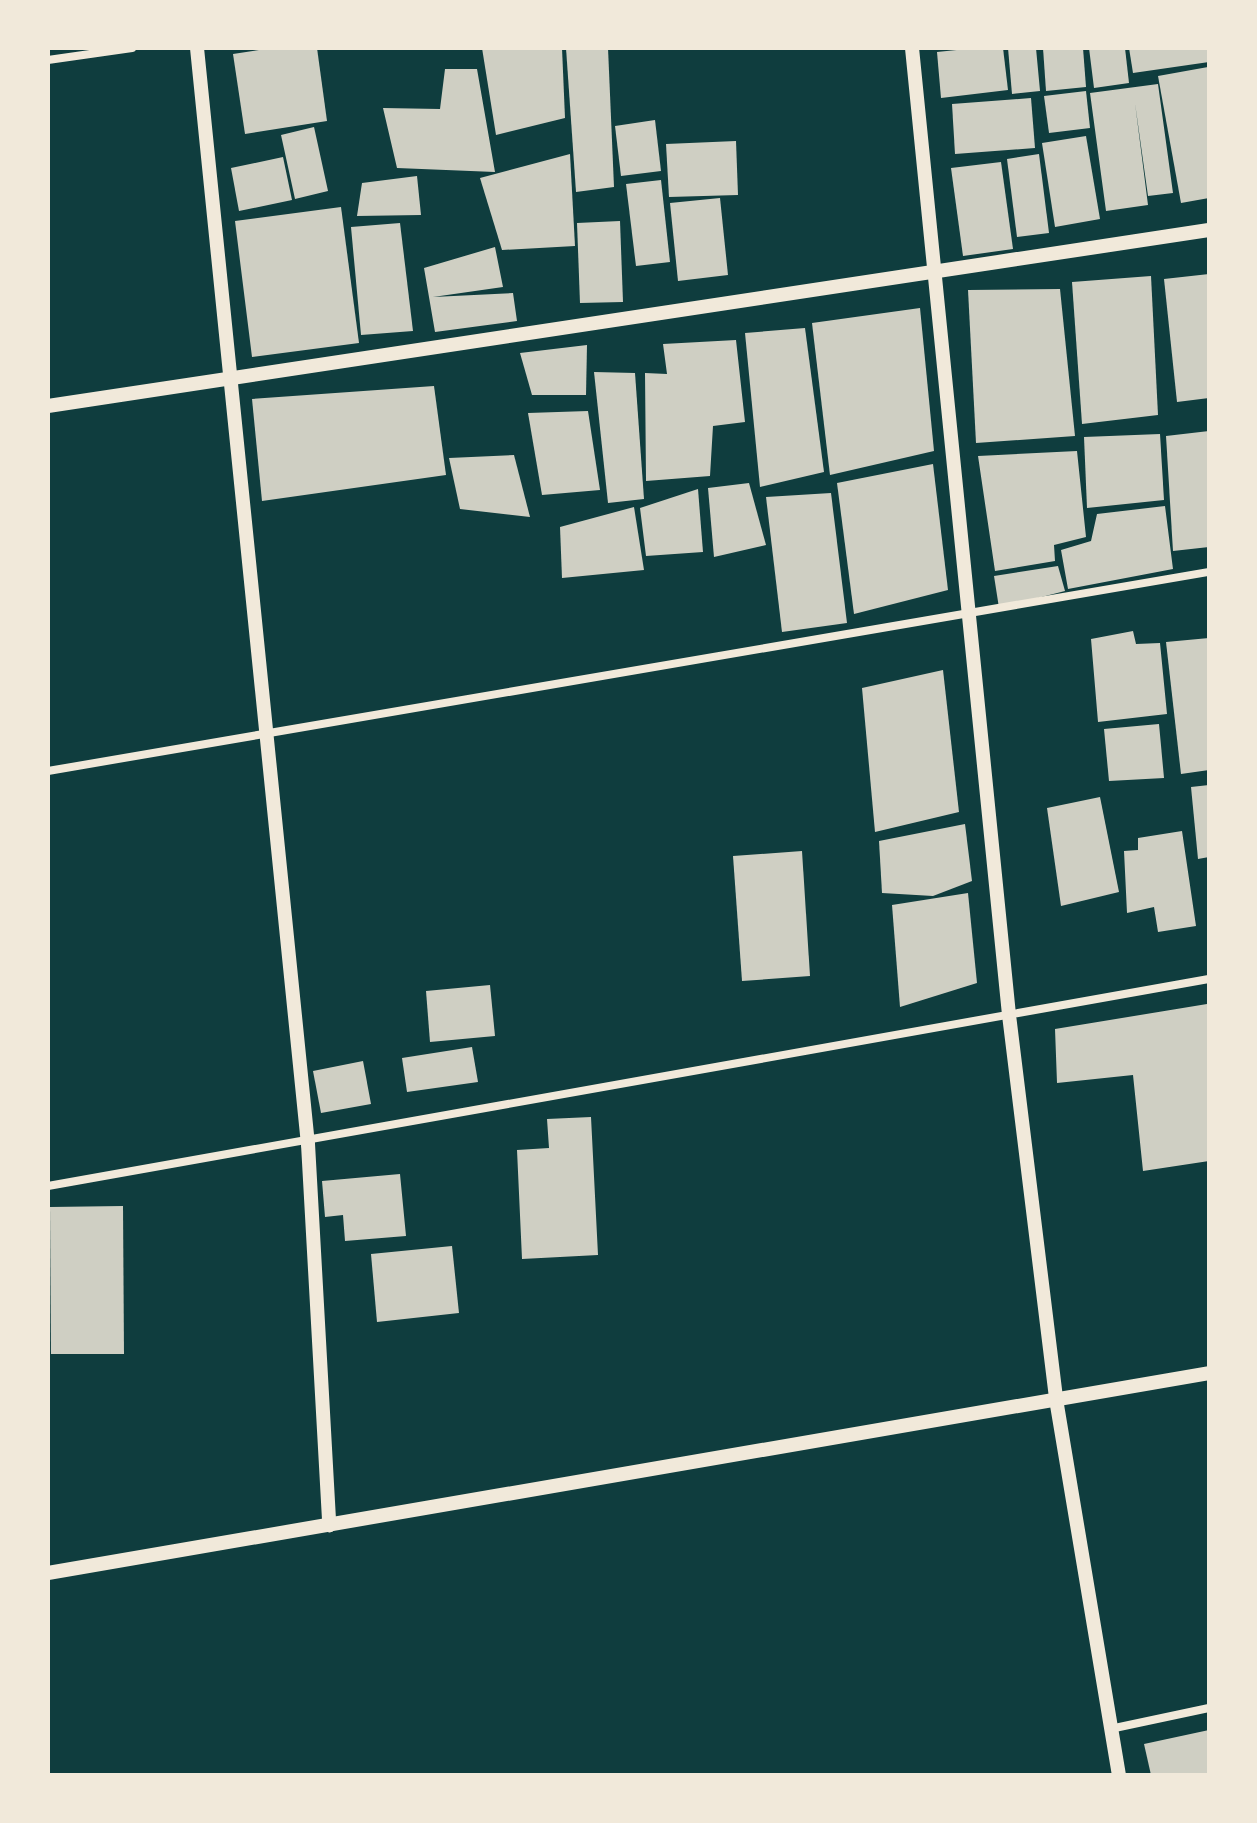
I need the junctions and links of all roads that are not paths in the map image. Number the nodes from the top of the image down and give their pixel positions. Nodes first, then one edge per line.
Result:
1 (132, 48) edge
2 (197, 48) edge
3 (912, 48) edge
4 (48, 60) edge
5 (1209, 230) edge
6 (935, 273) junction
7 (230, 377) junction
8 (48, 406) edge
9 (1209, 572) edge
10 (973, 615) junction
11 (263, 736) junction
12 (48, 771) edge
13 (1209, 979) edge
14 (1009, 1015) junction
15 (308, 1144) junction
16 (48, 1186) edge
17 (1209, 1373) edge
18 (1056, 1399) junction
19 (329, 1525) junction
20 (48, 1573) edge
21 (1209, 1708) edge
22 (1110, 1729) junction
23 (1119, 1775) edge

1 - 4 street
2 - 7 street
3 - 6 street
5 - 6 street
6 - 7 street
6 - 10 street
7 - 8 street
7 - 11 street
9 - 10 street
10 - 11 street
10 - 14 street
11 - 12 street
11 - 15 street
13 - 14 street
14 - 15 street
14 - 18 street
15 - 16 street
15 - 19 street
17 - 18 street
18 - 19 street
18 - 22 street
19 - 20 street
21 - 22 street
22 - 23 street

